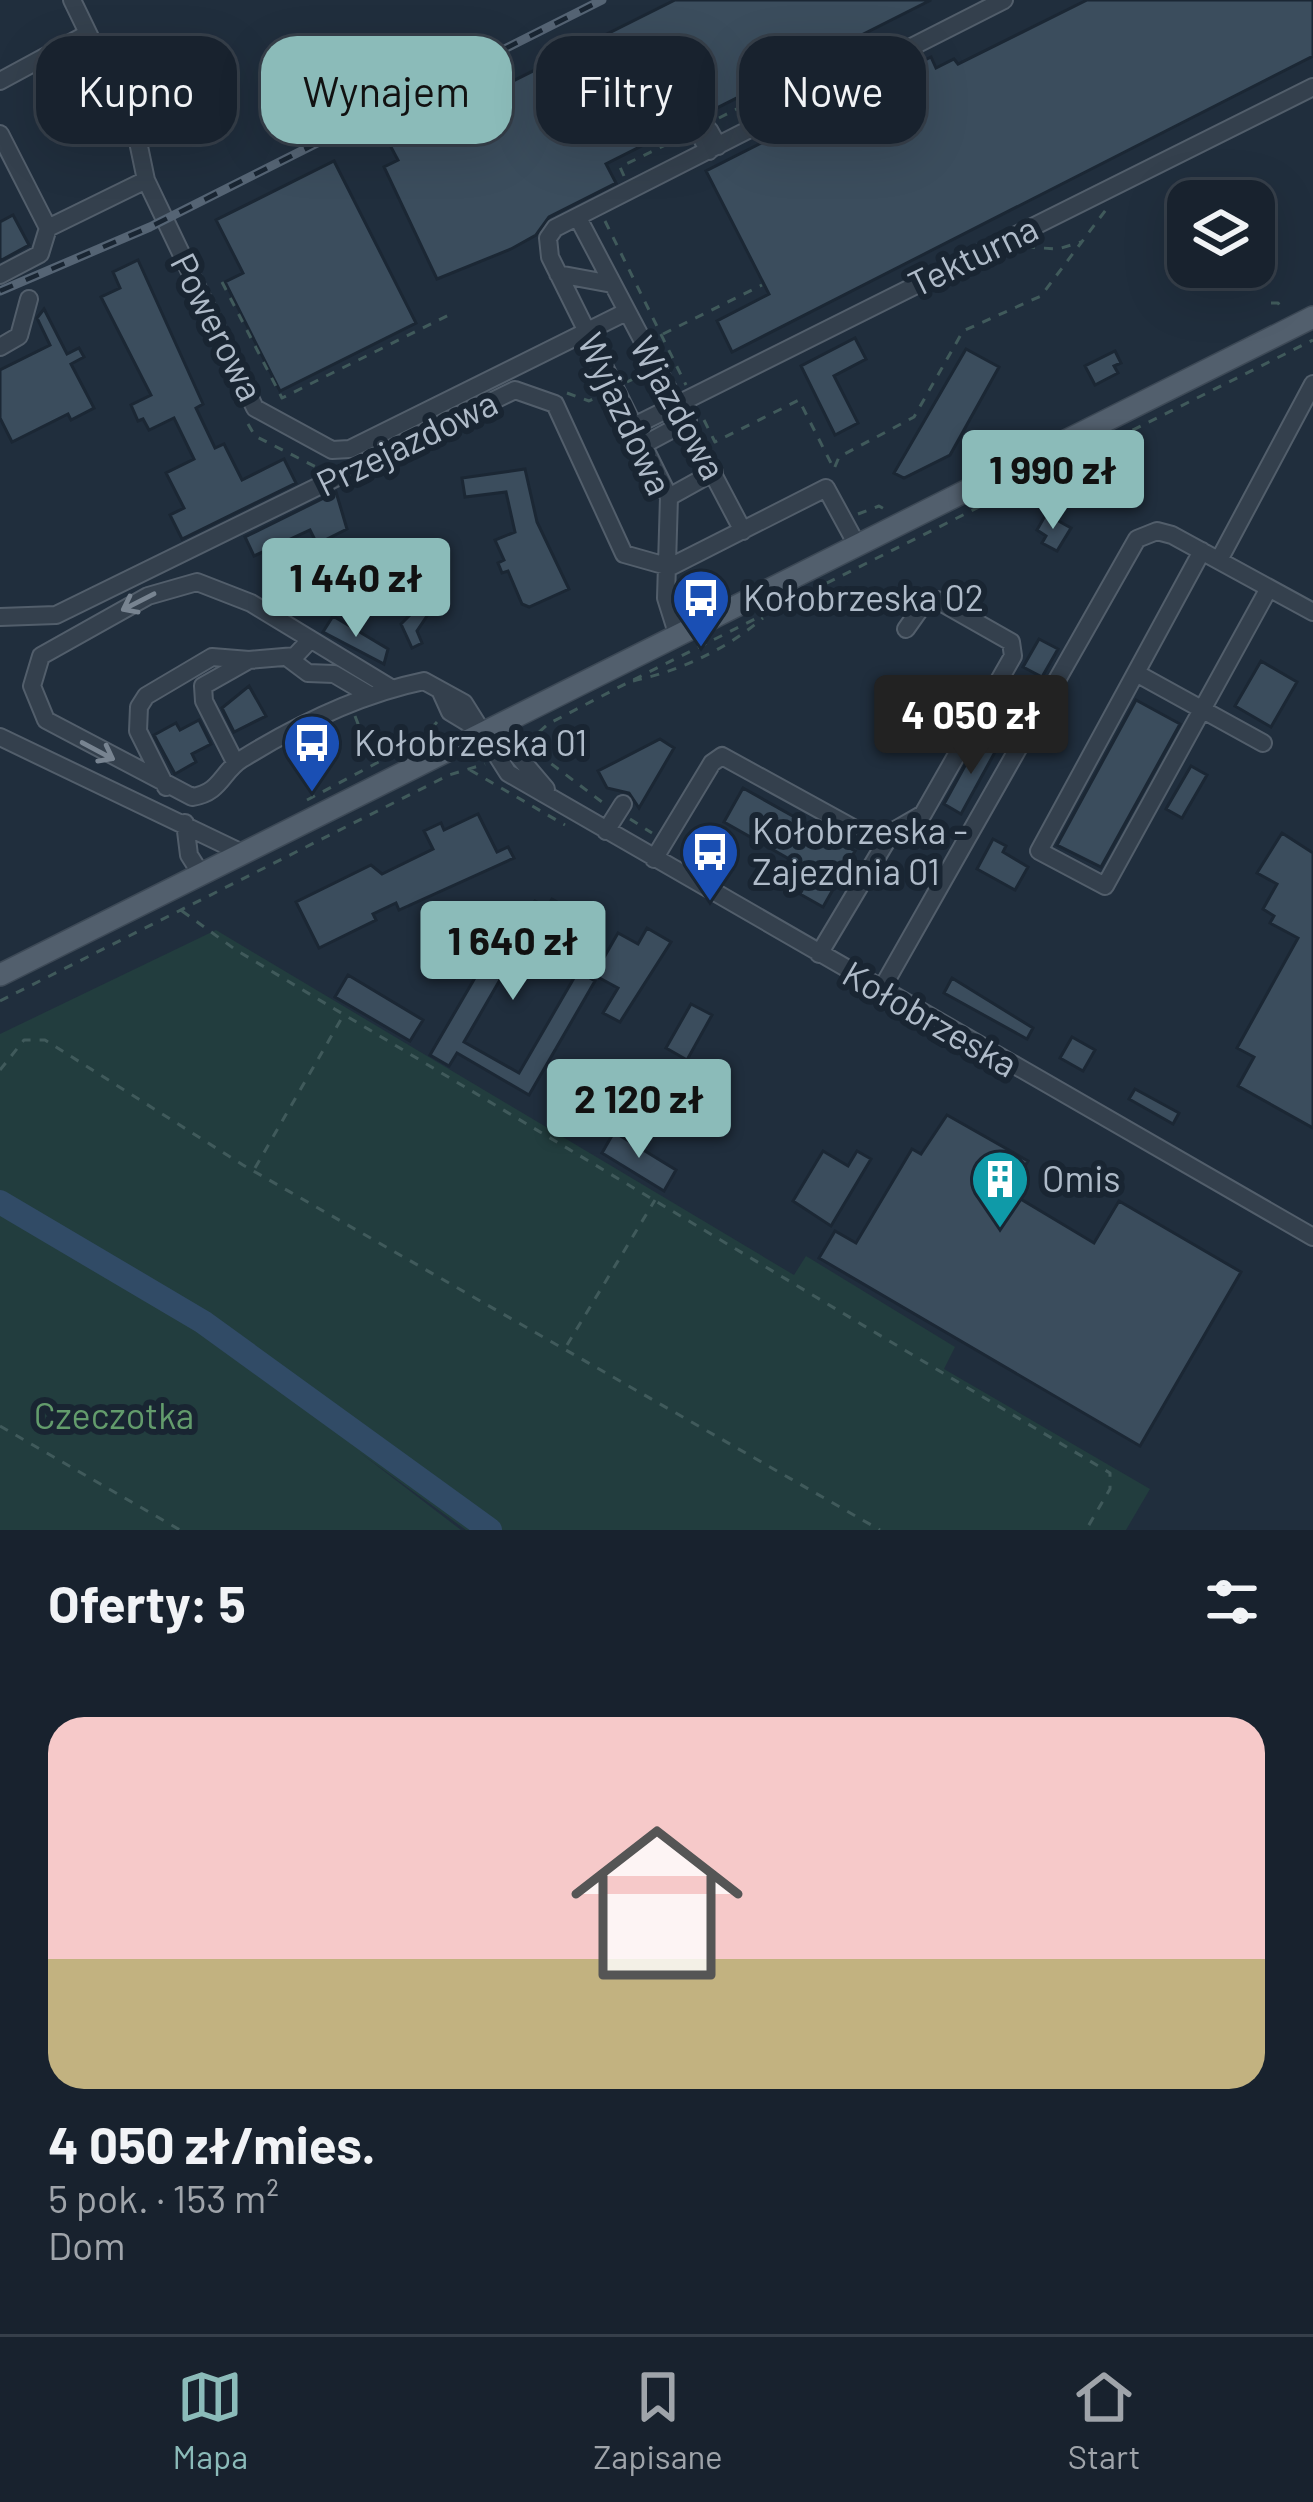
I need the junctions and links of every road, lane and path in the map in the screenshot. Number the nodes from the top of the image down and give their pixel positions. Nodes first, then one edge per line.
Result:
1 (71, 0) edge
2 (1004, 0) edge
3 (87, 34) junction
4 (926, 41) edge
5 (0, 81) edge
6 (1313, 87) edge
7 (739, 108) edge
8 (715, 120) dead end
9 (0, 134) edge
10 (739, 135) edge
11 (667, 144) edge
12 (146, 181) junction
13 (628, 185) dead end
14 (1108, 207) dead end
15 (598, 208) junction
16 (578, 218) junction
17 (48, 228) junction
18 (0, 274) edge
19 (558, 274) junction
20 (222, 282) dead end
21 (612, 284) junction
22 (762, 285) dead end
23 (29, 299) dead end
24 (626, 312) junction
25 (451, 314) dead end
26 (1313, 317) edge
27 (586, 332) junction
28 (661, 335) junction
29 (1313, 340) edge
30 (0, 347) edge
31 (655, 368) junction
32 (1313, 384) edge
33 (555, 388) dead end
34 (615, 388) junction
35 (685, 399) junction
36 (244, 416) dead end
37 (688, 421) junction
38 (634, 426) junction
39 (643, 445) junction
40 (834, 469) junction
41 (325, 472) dead end
42 (714, 472) junction
43 (842, 484) dead end
44 (669, 497) junction
45 (850, 500) dead end
46 (895, 526) junction
47 (743, 531) junction
48 (857, 544) junction
49 (1210, 555) junction
50 (670, 567) junction
51 (1269, 588) junction
52 (1313, 612) edge
53 (769, 613) junction
54 (0, 617) edge
55 (906, 629) dead end
56 (676, 633) junction
57 (310, 640) junction
58 (288, 658) junction
59 (249, 660) junction
60 (1136, 673) junction
61 (627, 682) junction
62 (391, 688) junction
63 (440, 690) junction
64 (368, 694) junction
65 (350, 704) junction
66 (1202, 710) junction
67 (451, 712) junction
68 (482, 730) junction
69 (0, 737) edge
70 (1263, 742) dead end
71 (527, 743) dead end
72 (235, 762) junction
73 (374, 765) junction
74 (477, 768) dead end
75 (166, 787) junction
76 (300, 804) dead end
77 (623, 804) dead end
78 (185, 823) junction
79 (606, 831) junction
80 (208, 835) junction
81 (884, 845) junction
82 (242, 853) junction
83 (654, 859) junction
84 (201, 874) junction
85 (181, 910) junction
86 (819, 954) junction
87 (0, 975) edge
88 (881, 990) junction
89 (0, 1001) edge
90 (344, 1014) junction
91 (0, 1070) edge
92 (255, 1168) junction
93 (655, 1201) junction
94 (1313, 1237) edge
95 (566, 1346) junction
96 (0, 1426) edge
97 (180, 1530) edge
98 (880, 1530) edge
99 (1086, 1530) edge

1 - 3 street, Powerowa
2 - 4 street
3 - 5 street
3 - 12 street, Powerowa
6 - 35 street, Tekturna
7 - 8 path
9 - 17 street
10 - 15 street
11 - 13 path
12 - 17 street
12 - 27 street, Powerowa
14 - 40 path
15 - 16 street
15 - 28 path
16 - 19 street
16 - 21 street, Wjazdowa
17 - 18 street
19 - 21 street
19 - 27 street, Wyjazdowa
20 - 25 path
21 - 24 street, Wjazdowa
22 - 28 path
23 - 30 street
24 - 27 street, Powerowa
24 - 31 street, Wjazdowa
26 - 46 main road
27 - 34 street, Wyjazdowa
28 - 35 path
29 - 53 path
31 - 34 path
31 - 35 street, Wjazdowa
32 - 49 street
33 - 34 path
34 - 38 street, Wyjazdowa
35 - 37 street, Wjazdowa
35 - 38 street, Tekturna
35 - 40 path
36 - 41 path
37 - 39 street
37 - 42 street, Wjazdowa
38 - 39 street, Wyjazdowa
39 - 44 street, Wyjazdowa
40 - 43 path
42 - 44 street
42 - 47 street, Wjazdowa
44 - 50 street, Wyjazdowa
45 - 46 path
46 - 48 main road
47 - 48 street
47 - 50 street
48 - 56 main road
49 - 51 street
49 - 60 street
49 - 88 street
50 - 54 street, Przejazdowa
50 - 56 street, Wyjazdowa
51 - 52 street
51 - 66 street
53 - 61 path
53 - 61 path
55 - 81 street
56 - 68 main road
57 - 58 street
57 - 62 street
57 -> 75 street
58 - 59 street
58 - 64 street
59 - 72 street
59 - 75 street
60 - 66 street
60 - 66 street
61 - 71 path
62 - 63 street
62 - 64 street
63 - 67 street
63 - 68 street
64 - 65 street
65 - 72 street
65 - 73 path
66 - 70 street
67 - 68 street
67 - 73 path
68 - 79 street, Kołobrzeska
68 - 82 main road
69 - 78 street
72 - 75 street
73 - 76 path
74 - 85 path
77 - 79 street
78 - 80 street
78 - 84 street
79 - 83 street, Kołobrzeska
80 - 82 street
80 - 84 street
81 - 83 street
81 - 86 street
82 - 84 main road
83 - 86 street, Kołobrzeska
84 - 87 main road
85 - 89 path
85 - 90 path
86 - 88 street, Kołobrzeska
88 - 94 street, Kołobrzeska
90 - 92 path
90 - 93 path
91 - 92 path
92 - 95 path
93 - 95 path
93 - 99 path
95 - 98 path
96 - 97 path

